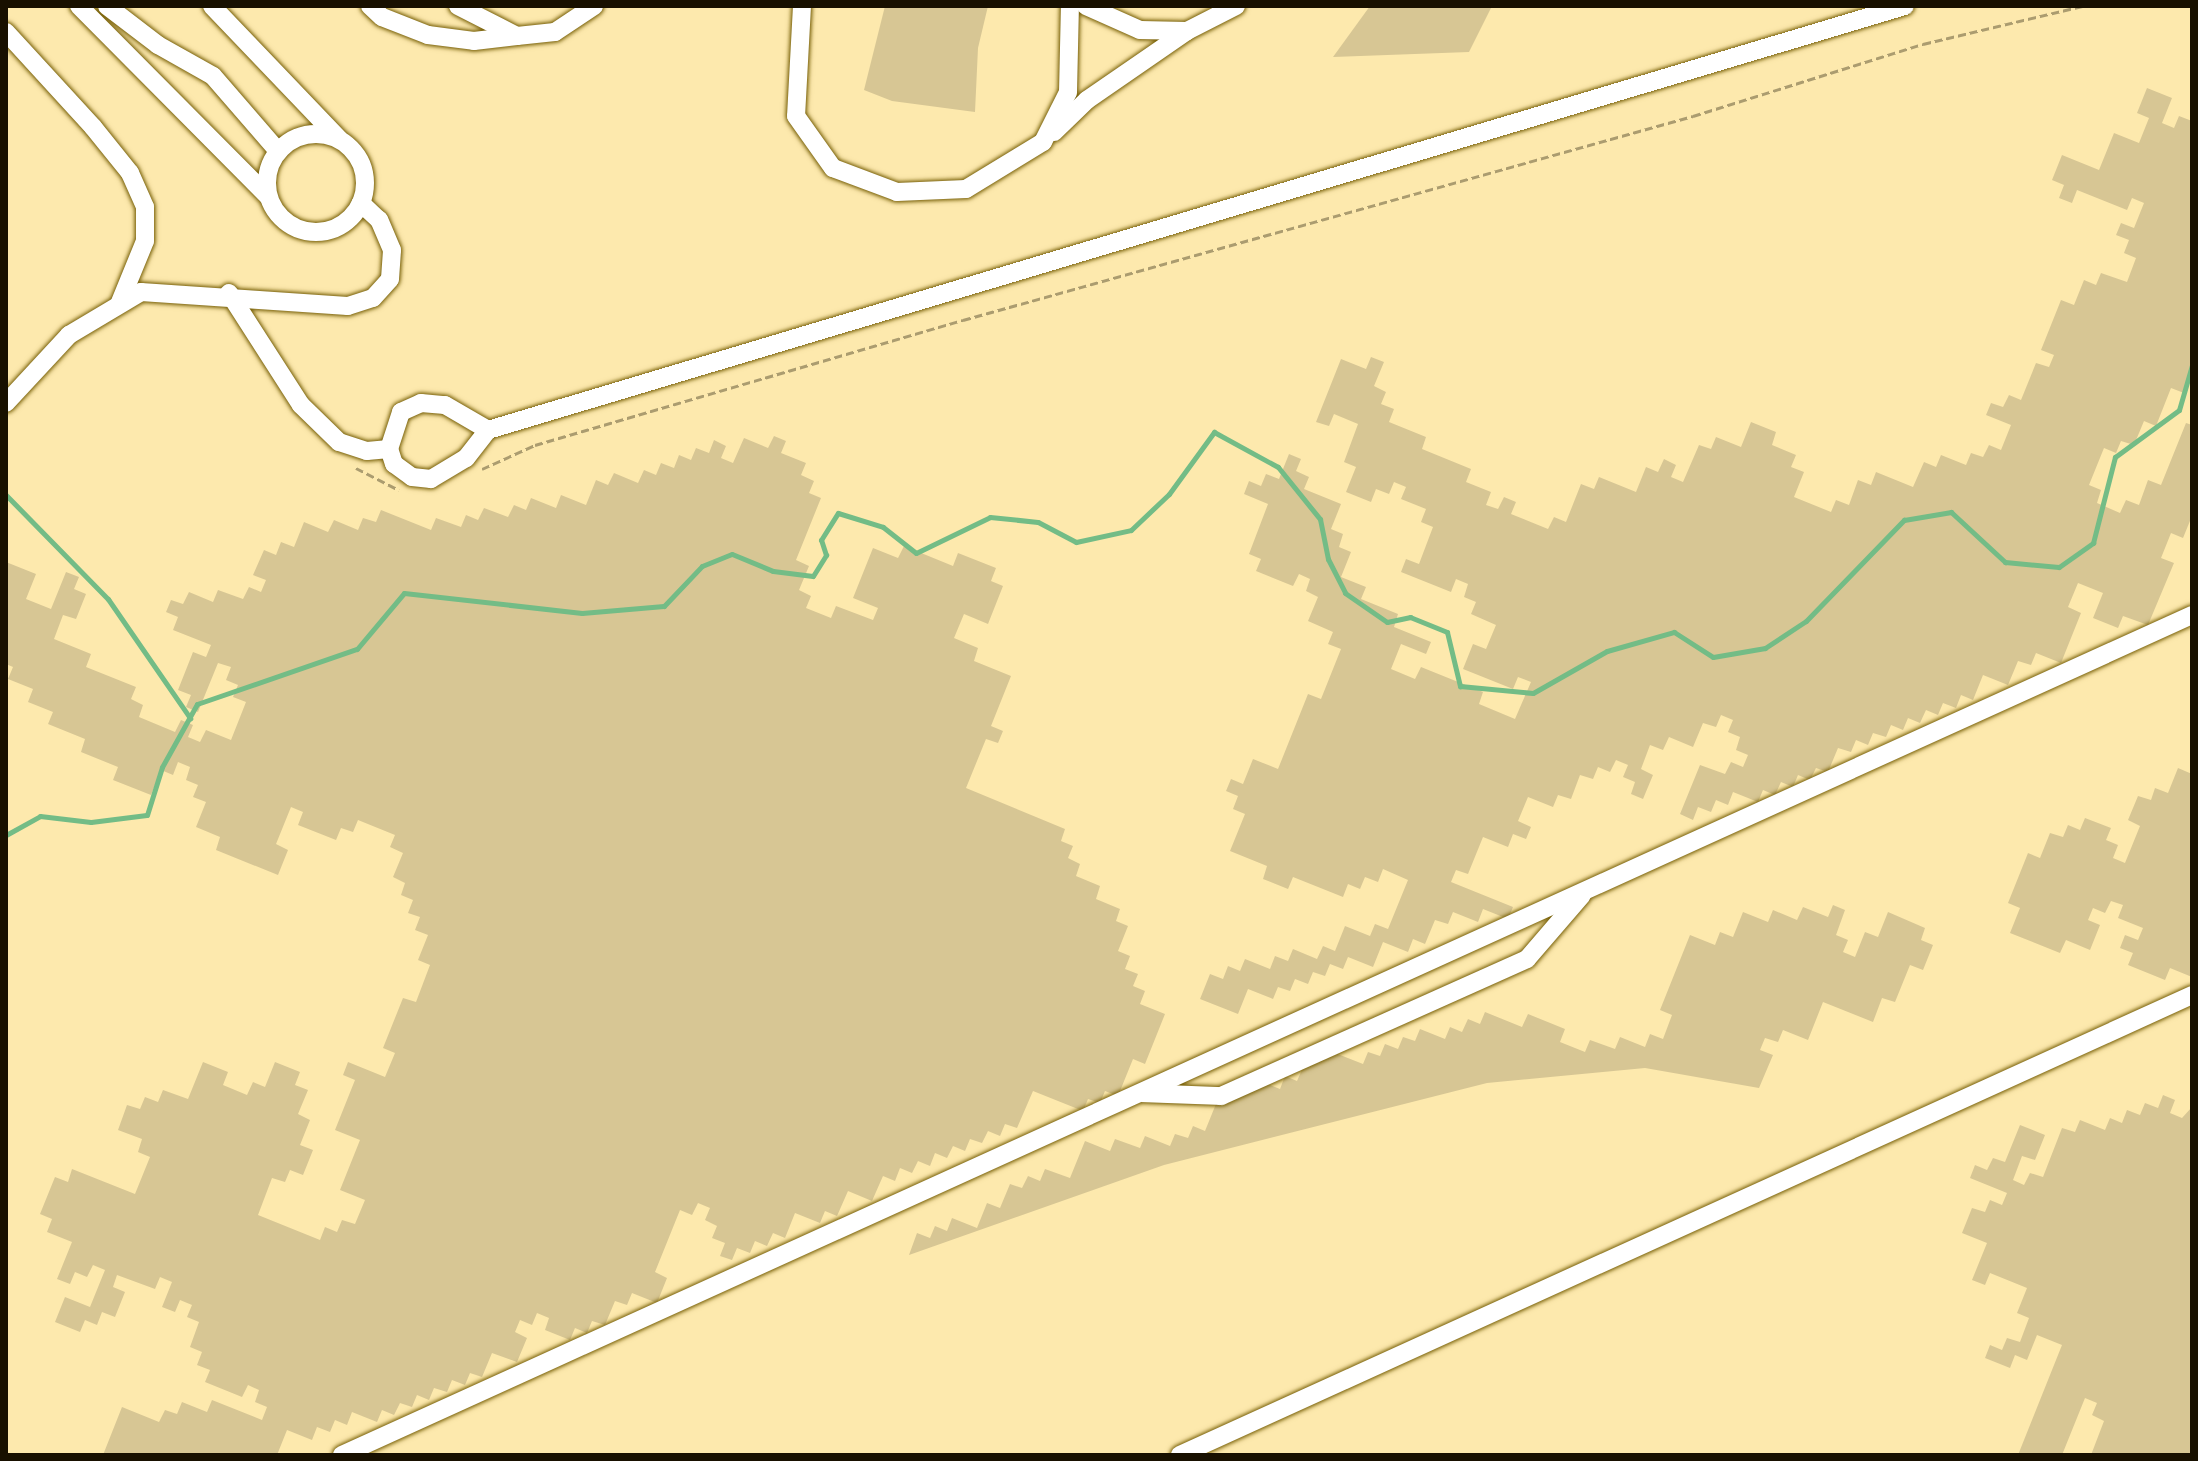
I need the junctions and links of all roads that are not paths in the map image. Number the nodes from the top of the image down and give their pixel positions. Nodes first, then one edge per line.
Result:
1 (79, 6) edge
2 (107, 6) edge
3 (212, 6) edge
4 (370, 6) edge
5 (458, 6) edge
6 (594, 6) edge
7 (802, 6) edge
8 (1070, 6) edge
9 (1086, 6) edge
10 (1236, 6) edge
11 (1905, 6) edge
12 (1187, 31) junction
13 (6, 32) edge
14 (517, 36) junction
15 (341, 141) junction
16 (1043, 142) junction
17 (278, 151) junction
18 (268, 196) junction
19 (361, 203) junction
20 (229, 293) junction
21 (119, 305) junction
22 (6, 403) edge
23 (488, 430) junction
24 (389, 449) junction
25 (2192, 615) edge
26 (1586, 890) junction
27 (2192, 995) edge
28 (1140, 1093) junction
29 (342, 1455) edge
30 (1180, 1455) edge

1 - 18 lane
2 - 17 lane
3 - 15 lane
4 - 14 lane
5 - 14 lane
6 - 14 lane
7 - 16 lane
8 - 16 lane
9 - 12 lane
10 - 12 lane
11 - 23 lane
12 - 16 lane
13 - 21 lane
15 - 17 lane
15 - 19 lane
17 - 18 lane
18 - 19 lane
19 - 20 lane
20 - 21 lane
20 - 24 lane
21 - 22 lane
23 - 24 lane
23 - 24 lane
25 - 26 lane
26 - 28 lane
26 - 28 lane
27 - 30 lane
28 - 29 lane

